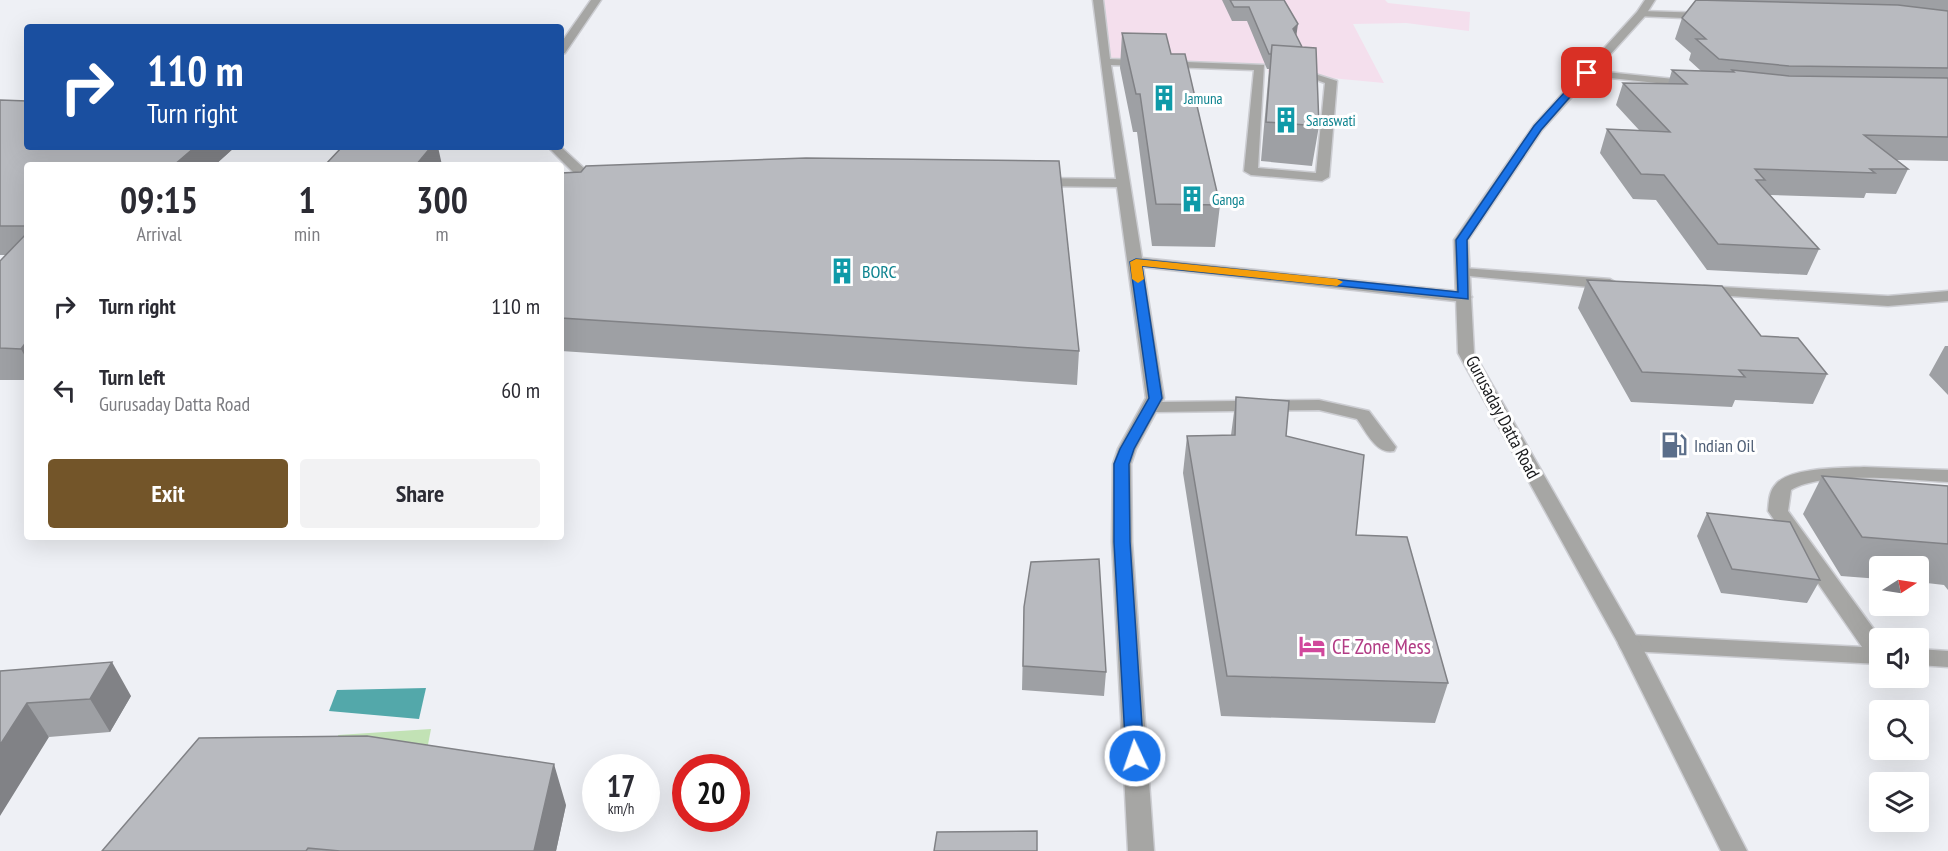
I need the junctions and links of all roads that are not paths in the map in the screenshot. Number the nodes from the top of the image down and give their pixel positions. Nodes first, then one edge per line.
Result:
1 (596, 0) edge
2 (1098, 0) edge
3 (1645, 7) edge
4 (1724, 16) edge
5 (564, 47) edge
6 (1105, 62) junction
7 (1587, 73) junction
8 (1310, 74) edge
9 (1711, 86) edge
10 (557, 150) edge
11 (619, 176) edge
12 (1018, 181) edge
13 (1124, 183) junction
14 (1136, 262) junction
15 (1463, 272) junction
16 (1621, 285) edge
17 (1691, 290) edge
18 (1948, 296) edge
19 (1464, 297) junction
20 (1151, 407) junction
21 (1387, 447) dead end
22 (1948, 476) edge
23 (1869, 640) edge
24 (1629, 643) junction
25 (1869, 655) edge
26 (1929, 658) edge
27 (1948, 659) edge
28 (1141, 851) edge
29 (1734, 851) edge

1 - 5 street
2 - 6 street
3 - 4 street
3 - 7 street, Gurusaday Datta Road
6 - 8 street
6 - 13 street
7 - 9 street
7 - 15 street, Gurusaday Datta Road
10 - 11 street
12 - 13 street
13 - 14 street
14 - 19 street
14 - 20 street
15 - 16 street
15 - 19 street, Gurusaday Datta Road
17 - 18 street
19 - 24 street, Gurusaday Datta Road
20 - 21 street
20 - 28 street
22 - 23 street
24 - 25 street
24 - 29 street, Gurusaday Datta Road
26 - 27 street

